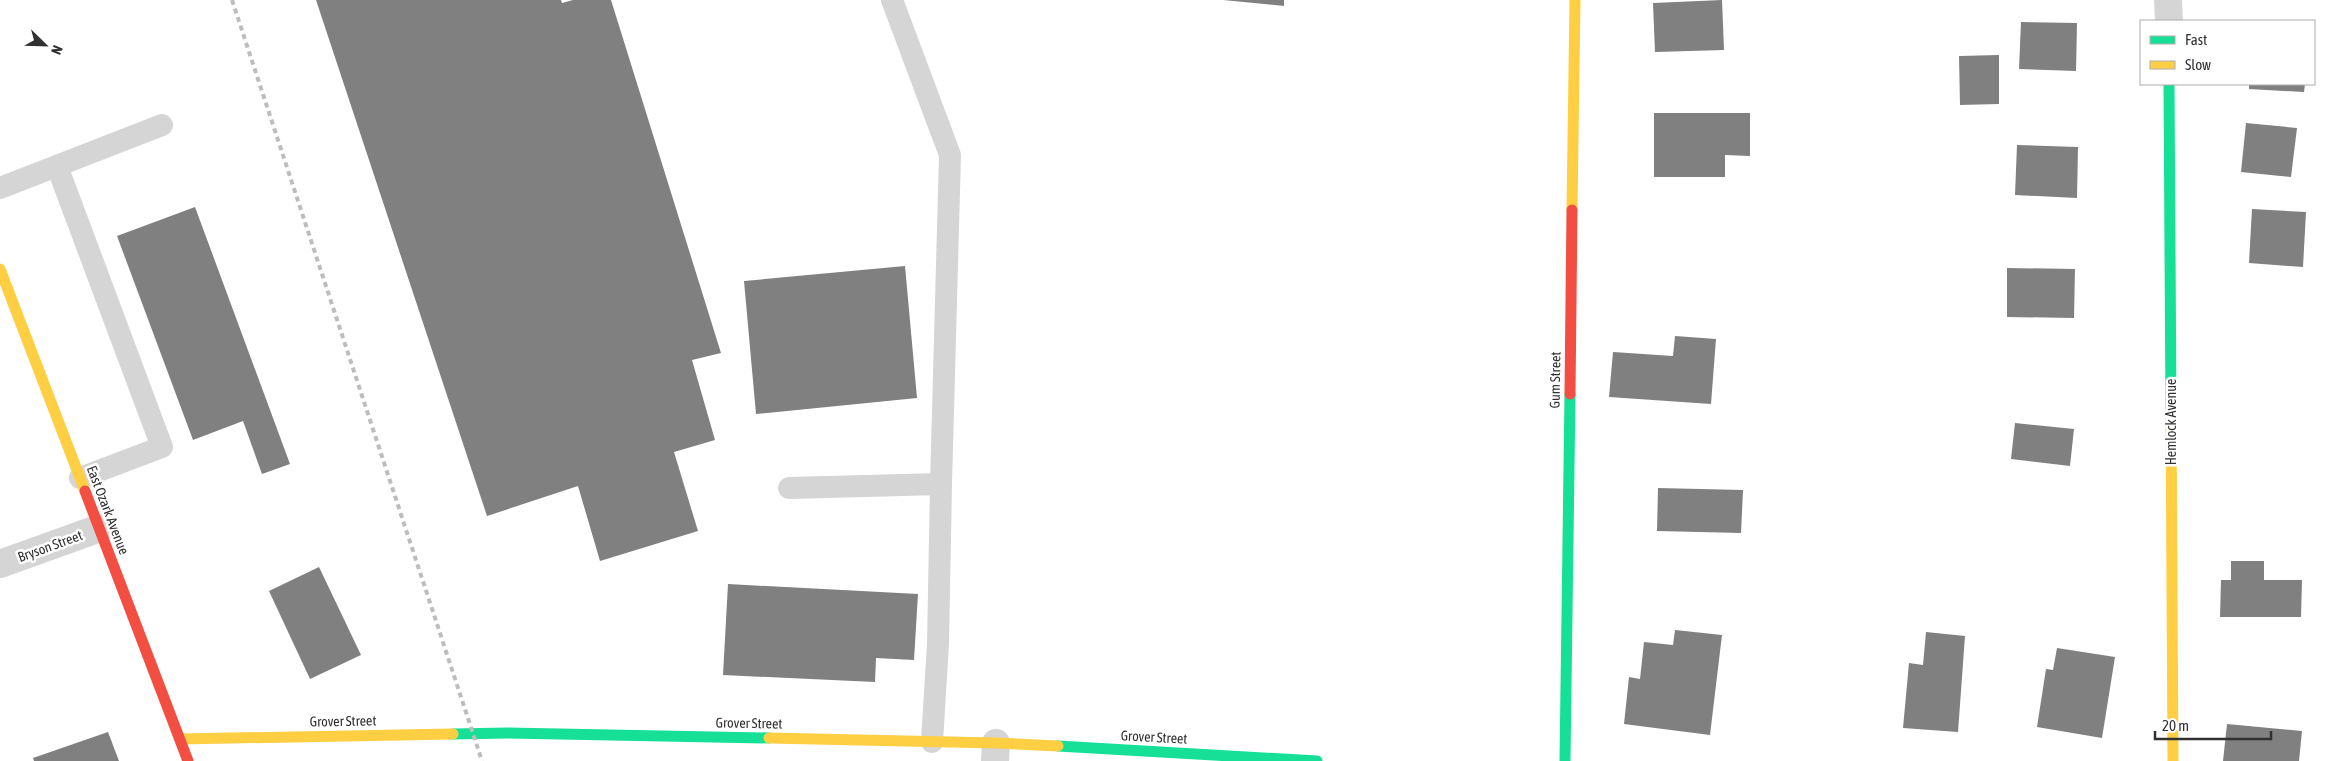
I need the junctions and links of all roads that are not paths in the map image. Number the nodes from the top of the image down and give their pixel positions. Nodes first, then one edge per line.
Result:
1 (892, 0) edge
2 (1575, 0) edge
3 (2168, 0) edge
4 (2169, 20) edge
5 (2169, 85) edge
6 (162, 125) dead end
7 (57, 166) junction
8 (0, 188) edge
9 (0, 269) edge
10 (80, 478) junction
11 (942, 484) junction
12 (789, 488) dead end
13 (100, 528) junction
14 (0, 564) edge
15 (180, 739) junction
16 (932, 742) junction
17 (995, 752) edge
18 (188, 761) edge
19 (1317, 761) edge
20 (1565, 761) edge
21 (2173, 761) edge

1 - 11 lane
2 - 20 street, Gum Street
3 - 4 street
5 - 21 street, Hemlock Avenue
6 - 7 lane
7 - 8 lane
7 - 10 lane
9 - 10 street, East Ozark Avenue
10 - 13 street, East Ozark Avenue
11 - 12 lane
11 - 16 lane
13 - 14 street, Bryson Street
13 - 15 street, East Ozark Avenue
15 - 16 street, Grover Street
15 - 18 street, East Ozark Avenue
16 - 17 street, Grover Street
17 - 19 street, Grover Street

